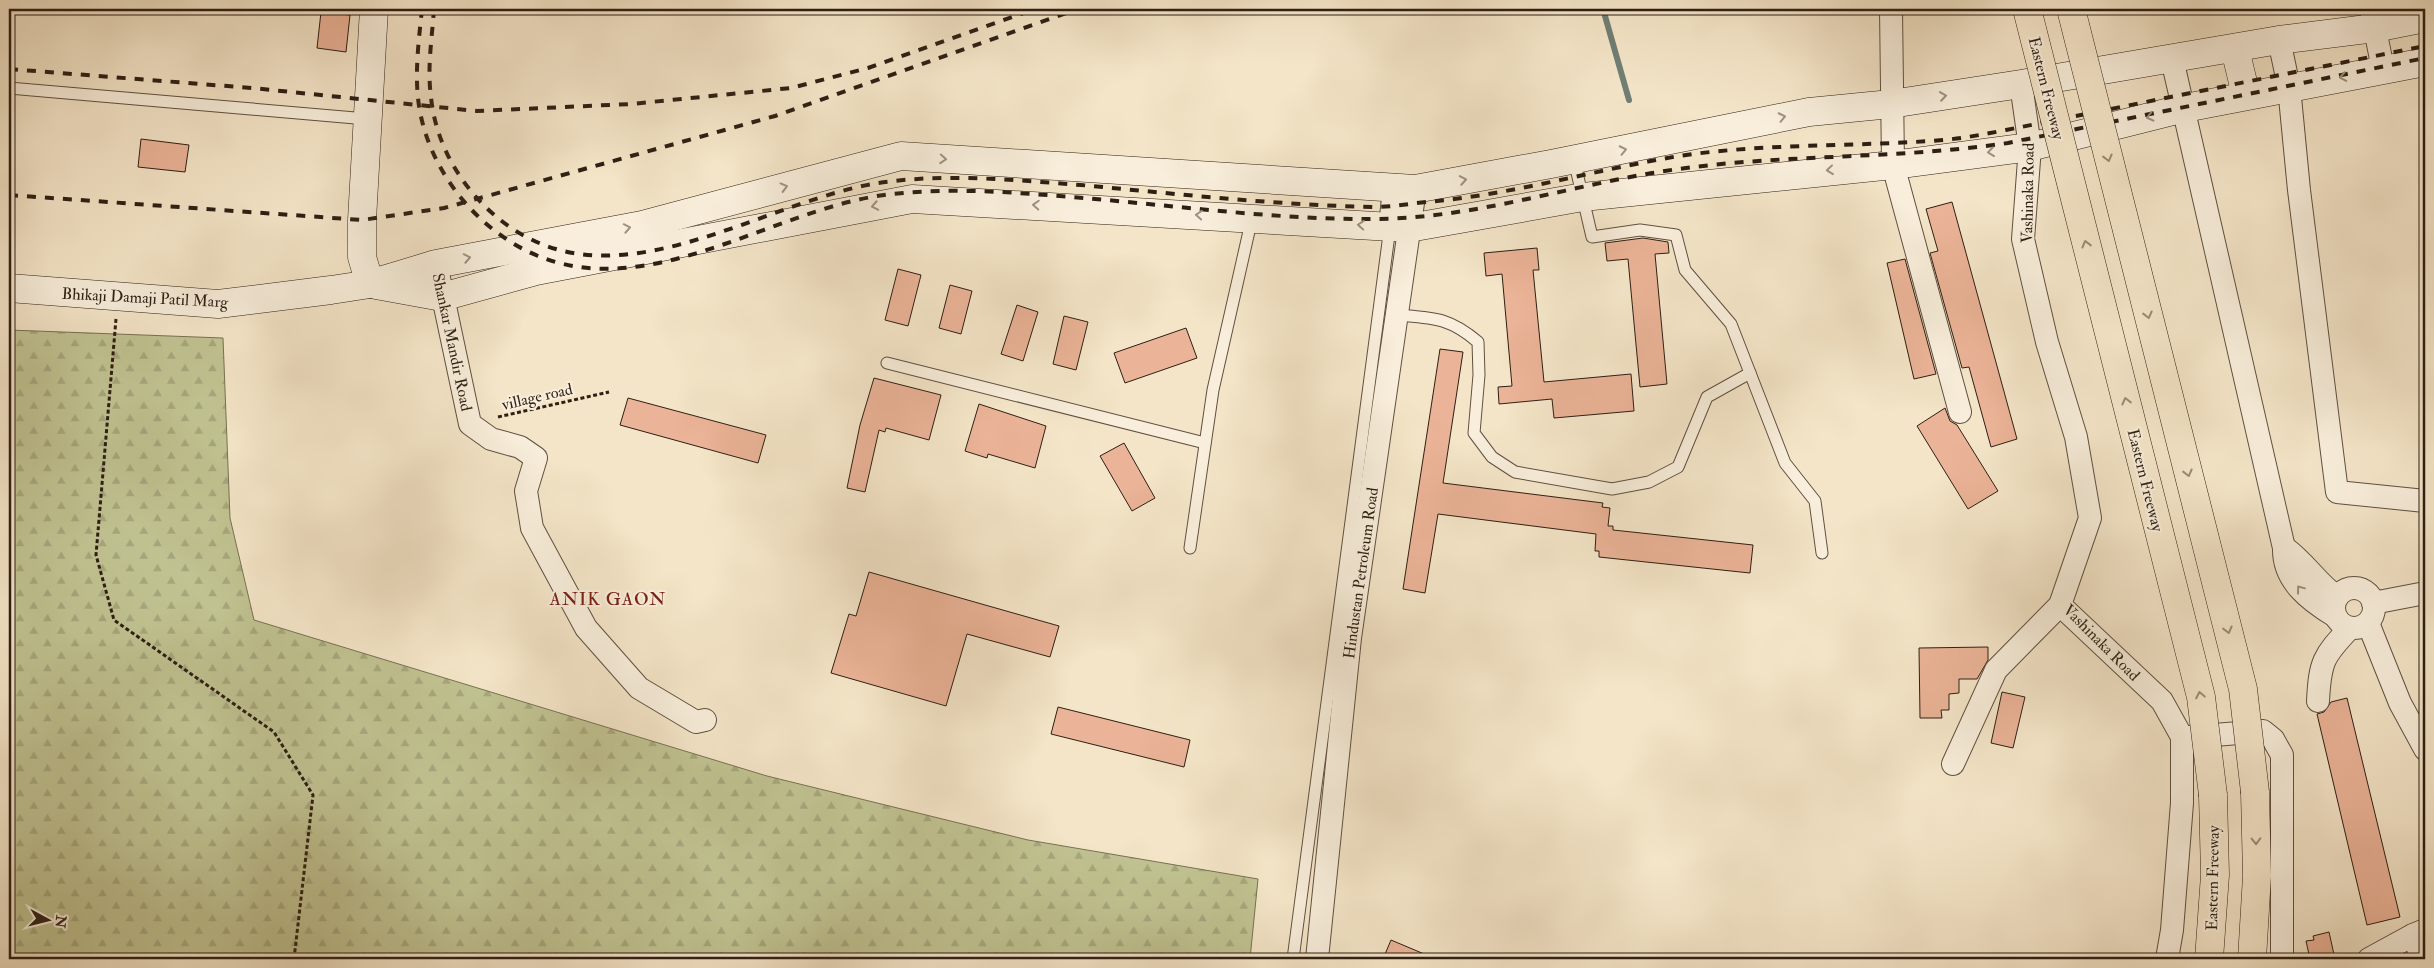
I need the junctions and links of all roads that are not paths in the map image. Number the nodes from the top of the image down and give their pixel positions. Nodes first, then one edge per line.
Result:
1 (374, 9) edge
2 (1891, 9) edge
3 (2027, 9) edge
4 (2071, 9) edge
5 (2373, 18) edge
6 (2425, 18) edge
7 (2279, 40) junction
8 (2236, 49) junction
9 (2172, 59) junction
10 (2425, 62) edge
11 (2383, 69) junction
12 (2021, 84) junction
13 (2289, 87) junction
14 (9, 88) edge
15 (2246, 95) junction
16 (1891, 104) junction
17 (2185, 108) junction
18 (368, 119) junction
19 (2030, 147) junction
20 (1574, 160) junction
21 (1893, 165) junction
22 (1405, 188) junction
23 (1583, 198) junction
24 (1252, 218) junction
25 (1400, 227) junction
26 (436, 264) junction
27 (370, 284) junction
28 (9, 288) edge
29 (442, 297) junction
30 (1397, 315) junction
31 (887, 363) dead end
32 (1750, 373) junction
33 (1960, 412) dead end
34 (1206, 443) junction
35 (2425, 501) edge
36 (1190, 548) dead end
37 (1822, 553) dead end
38 (2425, 593) edge
39 (2060, 605) junction
40 (2353, 613) junction
41 (2318, 701) dead end
42 (2400, 703) junction
43 (705, 720) dead end
44 (2425, 725) edge
45 (2182, 737) junction
46 (2425, 749) edge
47 (1952, 764) dead end
48 (2419, 932) edge
49 (1294, 959) edge
50 (1317, 959) edge
51 (2167, 959) edge
52 (2209, 959) edge
53 (2252, 959) edge
54 (2282, 959) edge
55 (2369, 959) edge
56 (2422, 959) edge

1 - 18 main road
2 - 16 street
52 -> 3 highway, Eastern Freeway, bridge
4 -> 53 highway, bridge
5 - 6 main road
5 - 7 main road
5 - 11 street
7 - 8 main road
7 - 13 street
8 - 9 main road
8 - 15 main road
9 - 12 main road
9 - 17 street
10 - 11 main road
11 -> 13 main road
16 -> 12 main road
12 - 19 street, Vashinaka Road
13 - 15 main road
13 - 35 street
14 - 18 lane
15 - 17 main road
20 -> 16 main road
16 - 21 street
17 -> 19 main road
17 - 40 street
18 - 27 main road
19 -> 21 main road
19 - 39 street, Vashinaka Road
22 -> 20 main road
20 - 23 lane
21 -> 23 main road
21 - 33 street
22 - 25 street, Hindustan Petroleum Road
26 -> 22 main road
23 - 25 main road
23 - 32 lane
25 -> 24 main road
24 -> 29 main road
24 - 34 lane
25 - 30 street, Hindustan Petroleum Road
25 - 49 lane
26 - 27 main road
26 - 29 street, Shankar Mandir Road
27 - 28 main road, Bhikaji Damaji Patil Marg
27 - 29 main road
29 - 43 street, Shankar Mandir Road
30 - 32 lane
30 - 50 street, Hindustan Petroleum Road
31 - 34 lane
32 - 37 lane
34 - 36 lane
38 - 40 street
39 - 45 street, Vashinaka Road
39 - 47 street
40 - 41 street
40 - 42 street
42 - 44 street
42 - 46 street
45 - 51 street, Vashinaka Road
45 - 54 street
48 - 55 street
48 - 56 street

